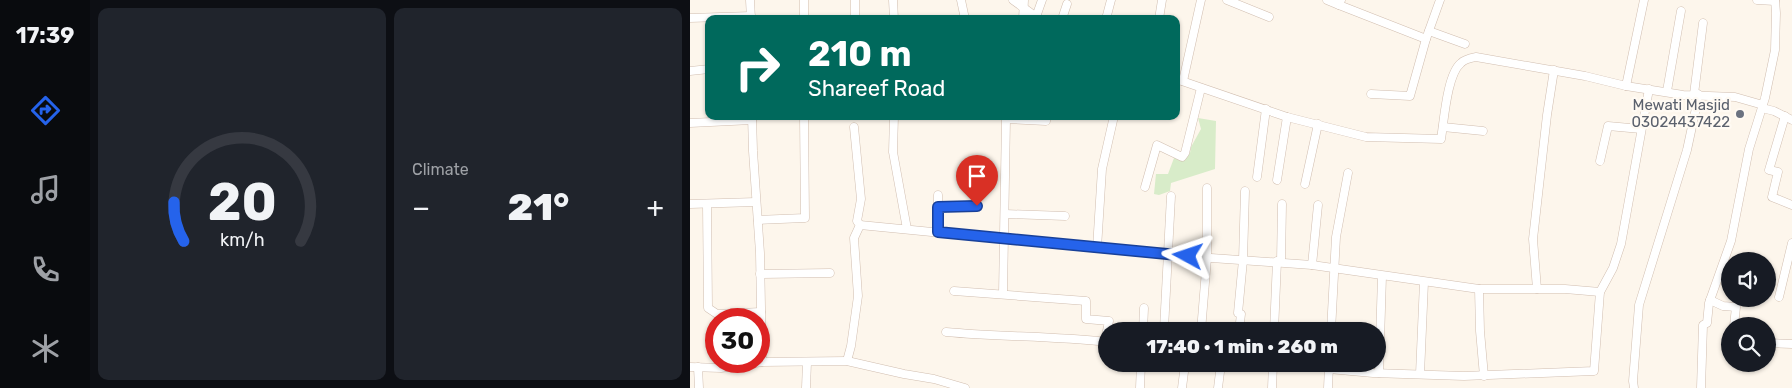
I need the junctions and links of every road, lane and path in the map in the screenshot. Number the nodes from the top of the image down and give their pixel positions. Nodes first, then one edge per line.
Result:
1 (750, 0) edge
2 (804, 0) edge
3 (855, 0) edge
4 (893, 0) edge
5 (961, 0) edge
6 (1013, 0) edge
7 (1042, 0) edge
8 (1111, 0) edge
9 (1162, 0) edge
10 (1201, 0) edge
11 (1228, 0) edge
12 (1327, 0) edge
13 (1440, 0) edge
14 (1644, 0) edge
15 (1757, 0) edge
16 (1775, 1) edge
17 (1340, 2) edge
18 (1024, 4) edge
19 (1067, 4) dead end
20 (1680, 11) dead end
21 (751, 15) edge
22 (804, 15) edge
23 (854, 15) edge
24 (894, 15) edge
25 (964, 15) edge
26 (1035, 15) edge
27 (1039, 15) edge
28 (1063, 15) edge
29 (1107, 15) edge
30 (1160, 15) edge
31 (1269, 17) dead end
32 (690, 18) edge
33 (705, 18) edge
34 (1703, 23) dead end
35 (1429, 31) junction
36 (1426, 40) junction
37 (1465, 44) dead end
38 (705, 70) edge
39 (1554, 70) junction
40 (690, 72) edge
41 (1180, 80) edge
42 (1626, 86) junction
43 (1201, 88) junction
44 (1649, 89) junction
45 (1667, 91) junction
46 (1371, 94) dead end
47 (1696, 94) junction
48 (1763, 107) junction
49 (1266, 109) junction
50 (1287, 117) junction
51 (1788, 118) edge
52 (719, 120) edge
53 (752, 120) edge
54 (804, 120) edge
55 (894, 120) edge
56 (1006, 120) edge
57 (1026, 120) edge
58 (1046, 120) edge
59 (1113, 120) edge
60 (690, 123) edge
61 (1318, 124) junction
62 (854, 127) dead end
63 (1443, 127) junction
64 (1641, 129) junction
65 (1483, 132) dead end
66 (1600, 160) dead end
67 (1348, 173) dead end
68 (1258, 177) dead end
69 (1277, 180) dead end
70 (1305, 184) dead end
71 (1145, 187) dead end
72 (1207, 188) dead end
73 (1245, 190) dead end
74 (938, 195) dead end
75 (1171, 196) dead end
76 (756, 202) junction
77 (690, 204) edge
78 (707, 204) junction
79 (1282, 204) dead end
80 (1792, 205) edge
81 (977, 206) dead end
82 (1318, 206) dead end
83 (938, 207) junction
84 (1005, 214) junction
85 (1065, 216) dead end
86 (758, 220) junction
87 (860, 225) junction
88 (907, 229) junction
89 (938, 232) junction
90 (1005, 238) junction
91 (1792, 243) edge
92 (1097, 248) junction
93 (1168, 255) junction
94 (1207, 258) junction
95 (1243, 260) junction
96 (1279, 262) junction
97 (1312, 265) junction
98 (1334, 269) junction
99 (830, 273) dead end
100 (760, 274) junction
101 (1382, 276) junction
102 (1424, 282) junction
103 (1479, 289) junction
104 (1537, 289) junction
105 (954, 291) dead end
106 (1600, 292) junction
107 (1003, 294) junction
108 (1779, 297) dead end
109 (1710, 300) junction
110 (708, 308) edge
111 (761, 308) edge
112 (1144, 308) dead end
113 (1735, 317) edge
114 (1109, 322) edge
115 (1143, 322) edge
116 (1164, 322) edge
117 (1201, 322) edge
118 (1240, 322) edge
119 (1275, 322) edge
120 (1331, 322) edge
121 (946, 332) dead end
122 (1098, 340) edge
123 (1776, 343) edge
124 (1792, 344) edge
125 (847, 361) junction
126 (770, 362) edge
127 (807, 362) junction
128 (694, 367) edge
129 (1141, 372) edge
130 (1183, 372) edge
131 (1220, 372) edge
132 (1273, 372) edge
133 (1329, 372) edge
134 (1366, 372) edge
135 (1379, 374) junction
136 (1420, 374) junction
137 (1484, 376) junction
138 (934, 379) junction
139 (699, 388) edge
140 (806, 388) edge
141 (933, 388) edge
142 (965, 388) edge
143 (1140, 388) edge
144 (1182, 388) edge
145 (1218, 388) edge
146 (1272, 388) edge
147 (1328, 388) edge
148 (1634, 388) edge
149 (1701, 388) edge

1 - 21 street
2 - 22 street
3 - 23 street
4 - 24 street
5 - 25 street
6 - 18 street
7 - 27 street
8 - 29 street
9 - 30 street
10 - 41 street
11 - 31 street
12 - 17 street
13 - 35 street
14 - 42 street
15 - 16 street
16 - 48 street
17 - 36 street
18 - 26 street
19 - 28 street
20 - 45 street
32 - 33 street
34 - 47 street
35 - 36 street
35 - 37 street
36 - 46 street
38 - 40 street
39 - 42 street
39 - 63 street
39 - 104 street
41 - 43 street
42 - 44 street
43 - 49 street
43 - 71 street
44 - 45 street
44 - 64 street
45 - 47 street
47 - 48 street
47 - 148 street
48 - 51 street
48 - 109 street
49 - 50 street
49 - 68 street
50 - 61 street
50 - 69 street
51 - 80 street
52 - 60 street
53 - 76 street
54 - 86 street
55 - 88 street
56 - 84 street
57 - 58 street
59 - 92 street
61 - 63 street
61 - 70 street
62 - 87 street
63 - 65 street
64 - 66 street
64 - 106 street
67 - 98 street
72 - 94 street
73 - 95 street
74 - 83 street
75 - 93 street
76 - 78 street
76 - 86 street
77 - 78 street
78 - 110 street
79 - 96 street
81 - 83 street
82 - 97 street
83 - 89 street
84 - 85 street
84 - 90 street
86 - 100 street
87 - 88 street
87 - 125 street
88 - 89 street
89 - 90 street
90 - 92 street
90 - 107 street
91 - 108 street
92 - 93 street
93 - 94 street
93 - 116 street
94 - 95 street
94 - 117 street
95 - 96 street
95 - 118 street
96 - 97 street
96 - 119 street
97 - 98 street
98 - 101 street
98 - 120 street
99 - 100 street
100 - 111 street
101 - 102 street
101 - 135 street
102 - 103 street
102 - 136 street
103 - 104 street
103 - 137 street
104 - 106 street
105 - 107 street
106 - 137 street
107 - 114 street
109 - 113 street
109 - 149 street
112 - 115 street
121 - 122 street
123 - 124 street
125 - 127 street
125 - 138 street
126 - 127 street
127 - 140 street
128 - 139 street
129 - 143 street
130 - 144 street
131 - 145 street
132 - 146 street
133 - 147 street
134 - 135 street
135 - 136 street
136 - 137 street
138 - 141 street
138 - 142 street

